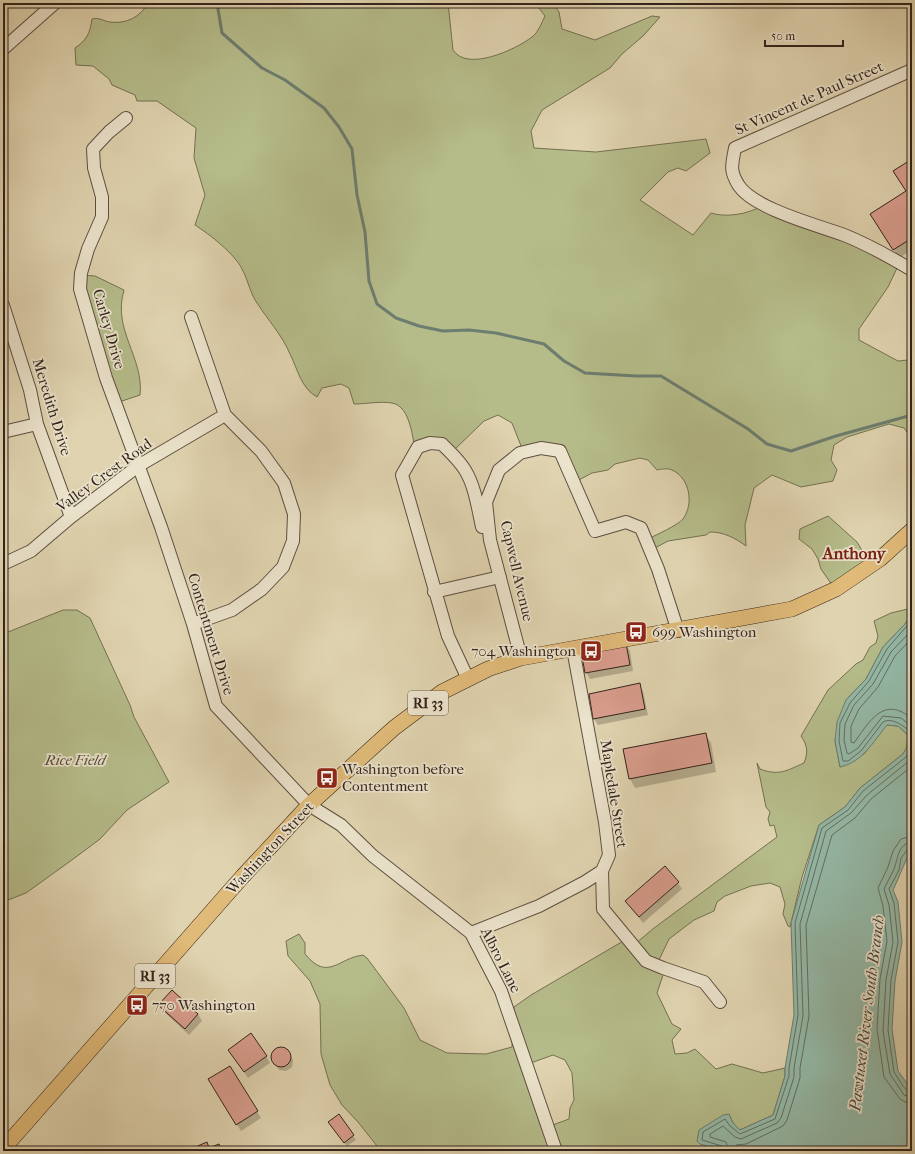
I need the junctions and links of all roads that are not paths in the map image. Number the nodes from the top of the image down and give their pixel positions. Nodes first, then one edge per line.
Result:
1 (55, 3) edge
2 (3, 49) edge
3 (912, 70) edge
4 (126, 118) dead end
5 (912, 270) edge
6 (3, 305) edge
7 (190, 317) dead end
8 (225, 415) junction
9 (37, 424) junction
10 (3, 432) edge
11 (138, 466) junction
12 (71, 517) junction
13 (912, 530) edge
14 (490, 540) junction
15 (3, 564) edge
16 (500, 577) junction
17 (434, 592) junction
18 (193, 624) junction
19 (678, 631) junction
20 (573, 648) junction
21 (521, 658) junction
22 (468, 680) junction
23 (309, 804) junction
24 (602, 871) junction
25 (471, 933) junction
26 (720, 1002) dead end
27 (3, 1149) edge
28 (556, 1151) edge

1 - 2 street
3 - 5 street, St Vincent de Paul Street
4 - 11 street, Carley Drive
6 - 9 street, Meredith Drive
7 - 8 street
8 - 11 street, Valley Crest Road
8 - 18 street
9 - 10 street
9 - 12 street, Meredith Drive
11 - 12 street, Valley Crest Road
11 - 18 street, Contentment Drive
12 - 15 street, Valley Crest Road
13 - 19 main road, Washington Street / RI 33
14 - 16 street, Capwell Avenue
14 - 17 street
14 - 19 street, Capwell Avenue
16 - 17 street
16 - 21 street, Capwell Avenue
17 - 22 street
18 - 23 street, Contentment Drive
19 - 20 main road, Washington Street / RI 33
20 - 21 main road, Washington Street / RI 33
20 - 24 street, Mapledale Street
21 - 22 main road, Washington Street / RI 33
22 - 23 main road, Washington Street / RI 33
23 - 25 street, Albro Lane
23 - 27 main road, Washington Street / RI 33
24 - 25 street
24 - 26 street
25 - 28 street, Albro Lane

